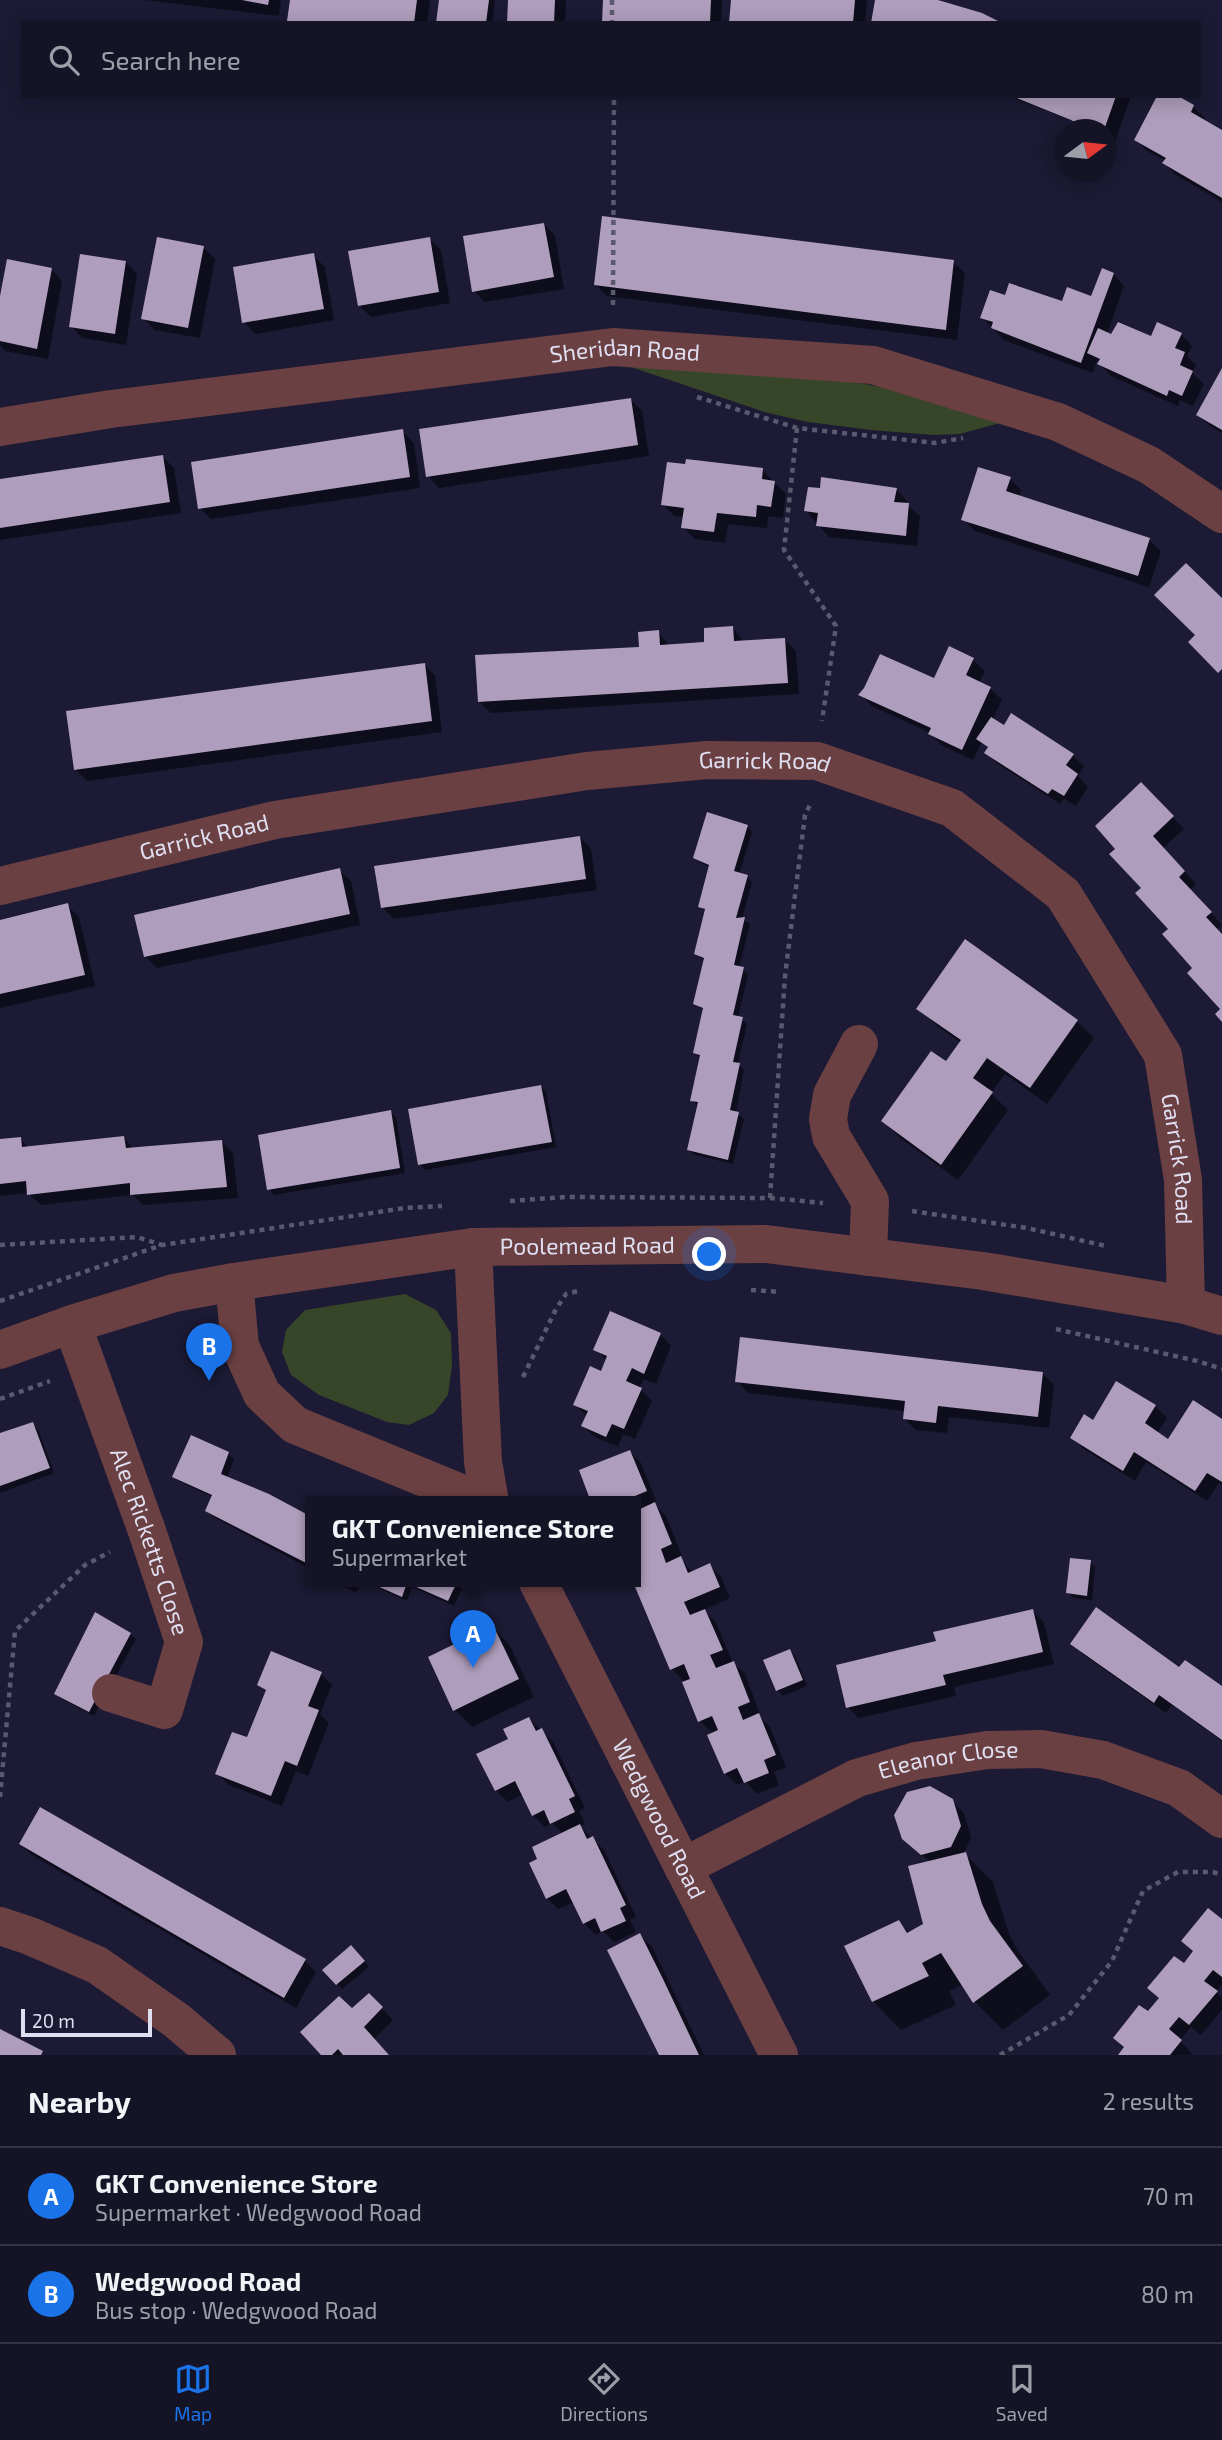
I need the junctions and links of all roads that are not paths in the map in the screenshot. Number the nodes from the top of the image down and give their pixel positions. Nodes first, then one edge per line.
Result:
1 (0, 427) edge
2 (1222, 514) edge
3 (0, 886) edge
4 (859, 1044) dead end
5 (473, 1247) junction
6 (868, 1257) junction
7 (234, 1282) junction
8 (1186, 1305) junction
9 (1222, 1316) edge
10 (72, 1324) junction
11 (0, 1350) edge
12 (468, 1496) edge
13 (489, 1496) edge
14 (541, 1587) edge
15 (111, 1693) dead end
16 (1222, 1819) edge
17 (683, 1867) junction
18 (0, 1926) edge
19 (217, 2055) edge
20 (779, 2055) edge

1 - 2 street, Sheridan Road
3 - 8 street, Garrick Road
4 - 6 street
5 - 6 street, Poolemead Road
5 - 7 street, Poolemead Road
5 - 13 street
6 - 8 street, Poolemead Road
7 - 10 street, Poolemead Road
7 - 12 street
8 - 9 street, Poolemead Road
10 - 11 street, Poolemead Road
10 - 15 street, Alec Ricketts Close
14 - 17 street, Wedgwood Road
16 - 17 street, Eleanor Close
17 - 20 street, Wedgwood Road
18 - 19 street

